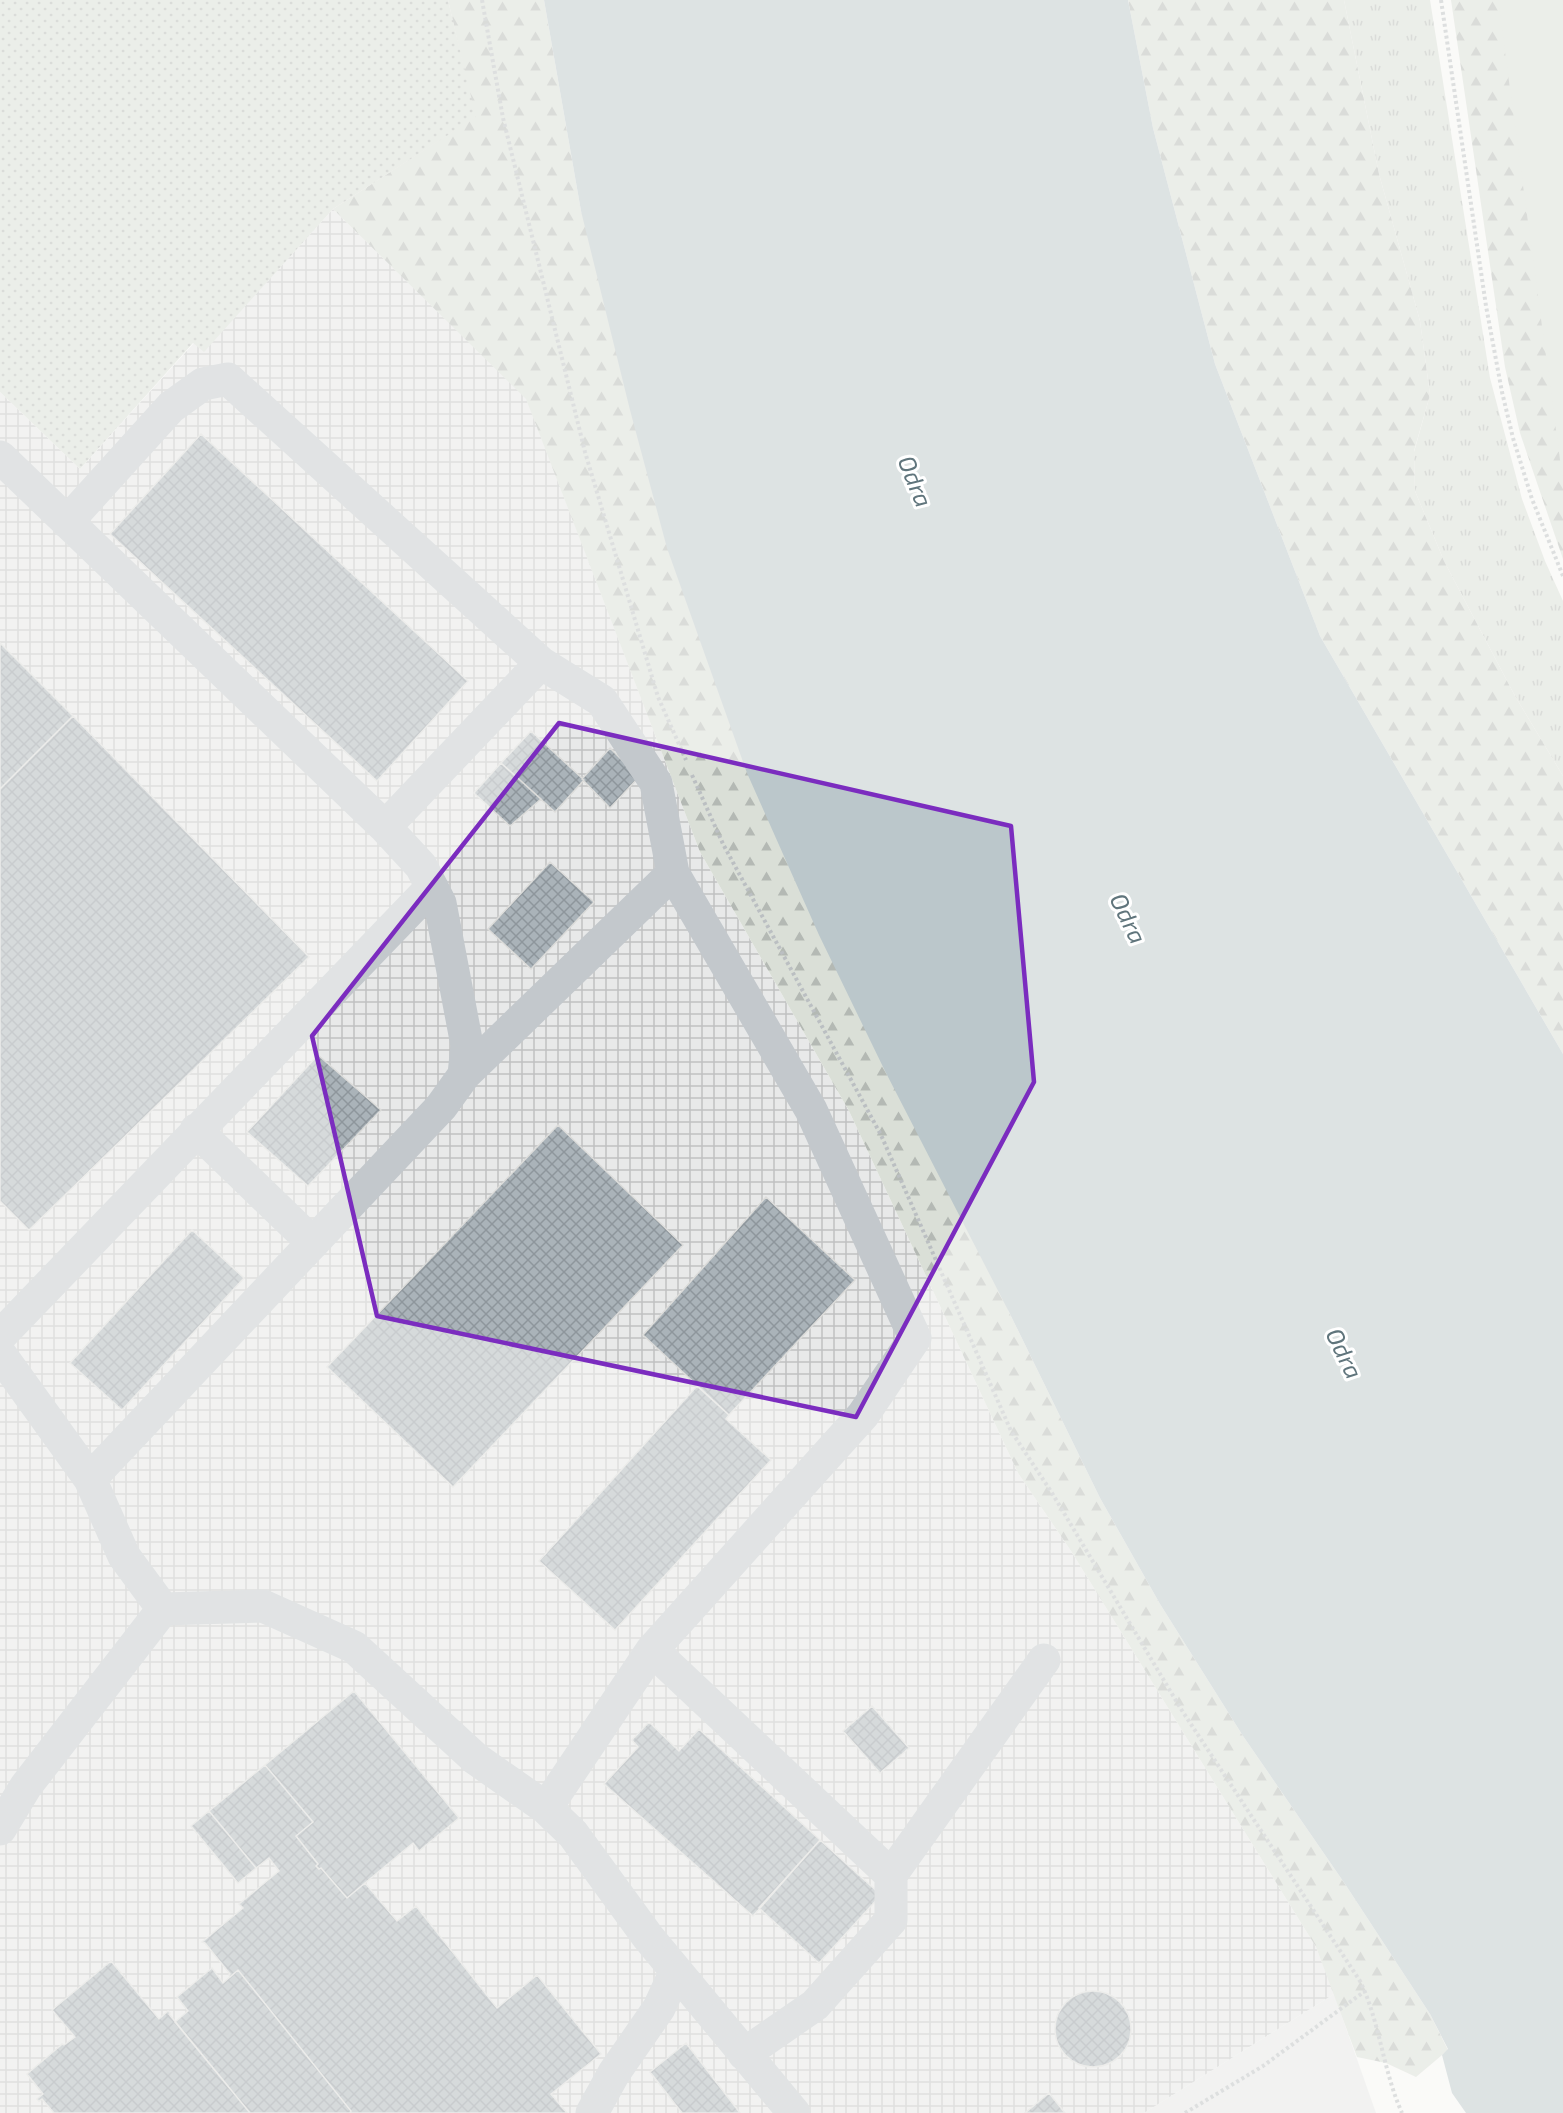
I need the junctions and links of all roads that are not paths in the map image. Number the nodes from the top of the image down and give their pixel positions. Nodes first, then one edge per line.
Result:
1 (0, 457) edge
2 (67, 522) junction
3 (541, 663) junction
4 (385, 827) junction
5 (673, 873) junction
6 (432, 887) junction
7 (464, 1075) junction
8 (196, 1130) junction
9 (313, 1243) junction
10 (0, 1336) edge
11 (0, 1354) edge
12 (90, 1479) junction
13 (164, 1609) junction
14 (652, 1650) junction
15 (1044, 1660) dead end
16 (546, 1808) junction
17 (0, 1829) edge
18 (891, 1875) junction
19 (676, 1971) junction
20 (744, 2054) junction
21 (592, 2113) edge
22 (794, 2113) edge

1 - 2 lane
2 - 3 lane
2 - 4 lane
3 - 4 lane
3 - 5 lane
4 - 6 lane
5 - 7 lane
5 - 14 lane
6 - 7 lane
6 - 8 lane
7 - 9 lane
8 - 9 lane
8 - 10 lane
9 - 12 lane
11 - 12 lane
12 - 13 lane
13 - 16 lane
13 - 17 lane
14 - 16 lane
14 - 18 lane
15 - 18 lane
16 - 19 lane
18 - 20 lane
19 - 20 lane
19 - 21 lane
20 - 22 lane

